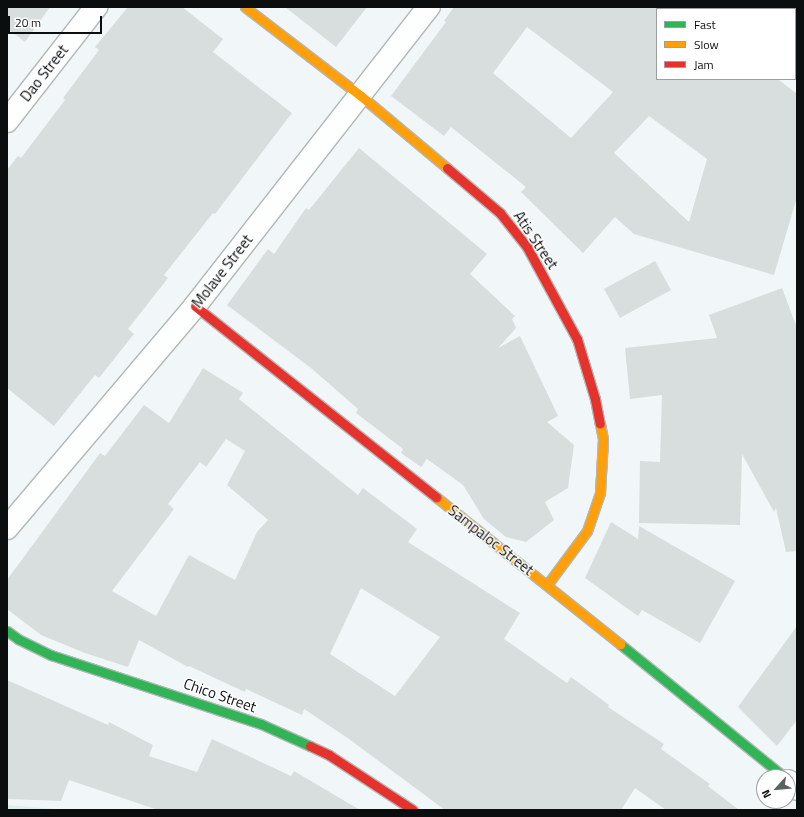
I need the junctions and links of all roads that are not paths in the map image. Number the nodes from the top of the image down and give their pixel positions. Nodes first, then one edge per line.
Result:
1 (96, 7) edge
2 (245, 7) edge
3 (429, 7) edge
4 (361, 96) junction
5 (7, 121) edge
6 (195, 306) junction
7 (7, 528) edge
8 (547, 585) junction
9 (7, 631) edge
10 (774, 769) edge
11 (412, 810) edge

1 - 5 street, Dao Street
2 - 4 street, Atis Street
3 - 4 street, Molave Street
4 - 6 street, Molave Street
4 - 8 street, Atis Street
6 - 7 street, Molave Street
6 - 8 street, Sampaloc Street
8 - 10 street, Sampaloc Street
9 - 11 street, Chico Street

